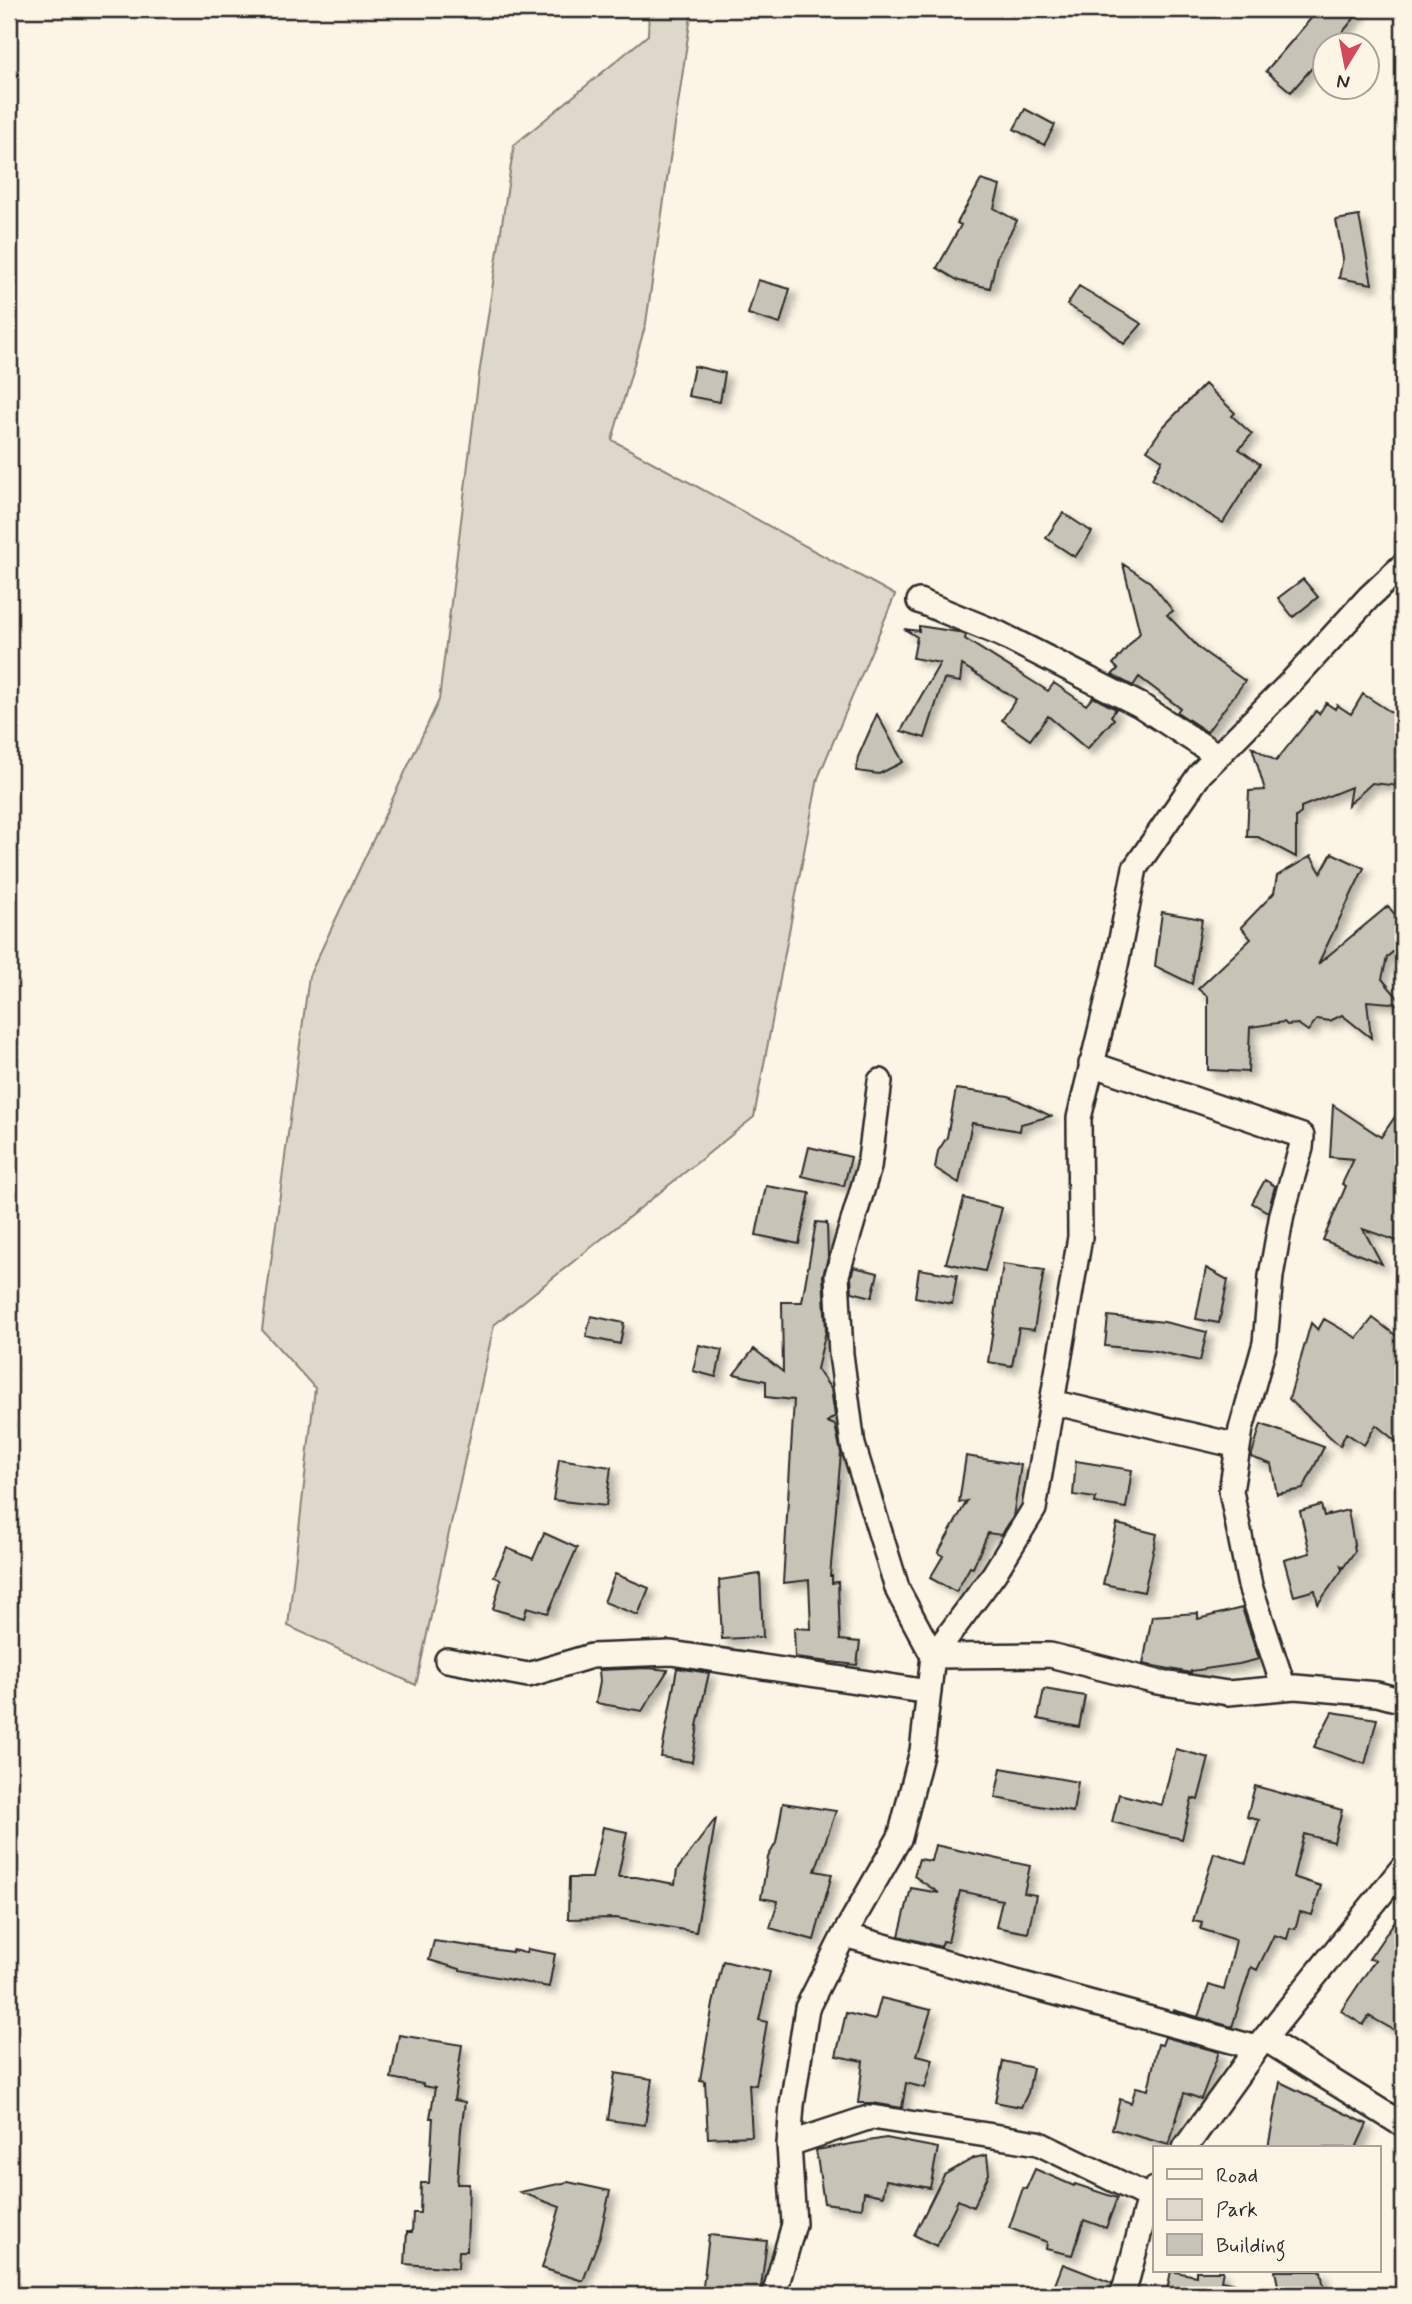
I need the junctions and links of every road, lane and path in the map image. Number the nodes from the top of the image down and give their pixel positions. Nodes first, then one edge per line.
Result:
1 (1400, 574) edge
2 (919, 601) dead end
3 (1218, 756) junction
4 (1091, 1064) junction
5 (880, 1081) dead end
6 (1052, 1402) junction
7 (1238, 1446) junction
8 (933, 1656) junction
9 (447, 1660) dead end
10 (1284, 1688) junction
11 (929, 1692) junction
12 (1403, 1701) edge
13 (1403, 1867) edge
14 (844, 1936) junction
15 (1261, 2043) junction
16 (1403, 2124) edge
17 (789, 2144) junction
18 (1186, 2146) edge
19 (1152, 2193) edge
20 (775, 2295) edge
21 (1124, 2295) edge

1 - 3 street
2 - 3 street
3 - 4 street
4 - 6 street
4 - 7 street
5 - 8 street
6 - 7 street
6 - 8 street
7 - 10 street
8 - 10 street
8 - 11 street
9 - 11 street
10 - 12 street
11 - 14 street
13 - 15 street
14 - 15 street
14 - 17 street
15 - 16 street
15 - 18 street
17 - 19 street
17 - 20 street
19 - 21 street

